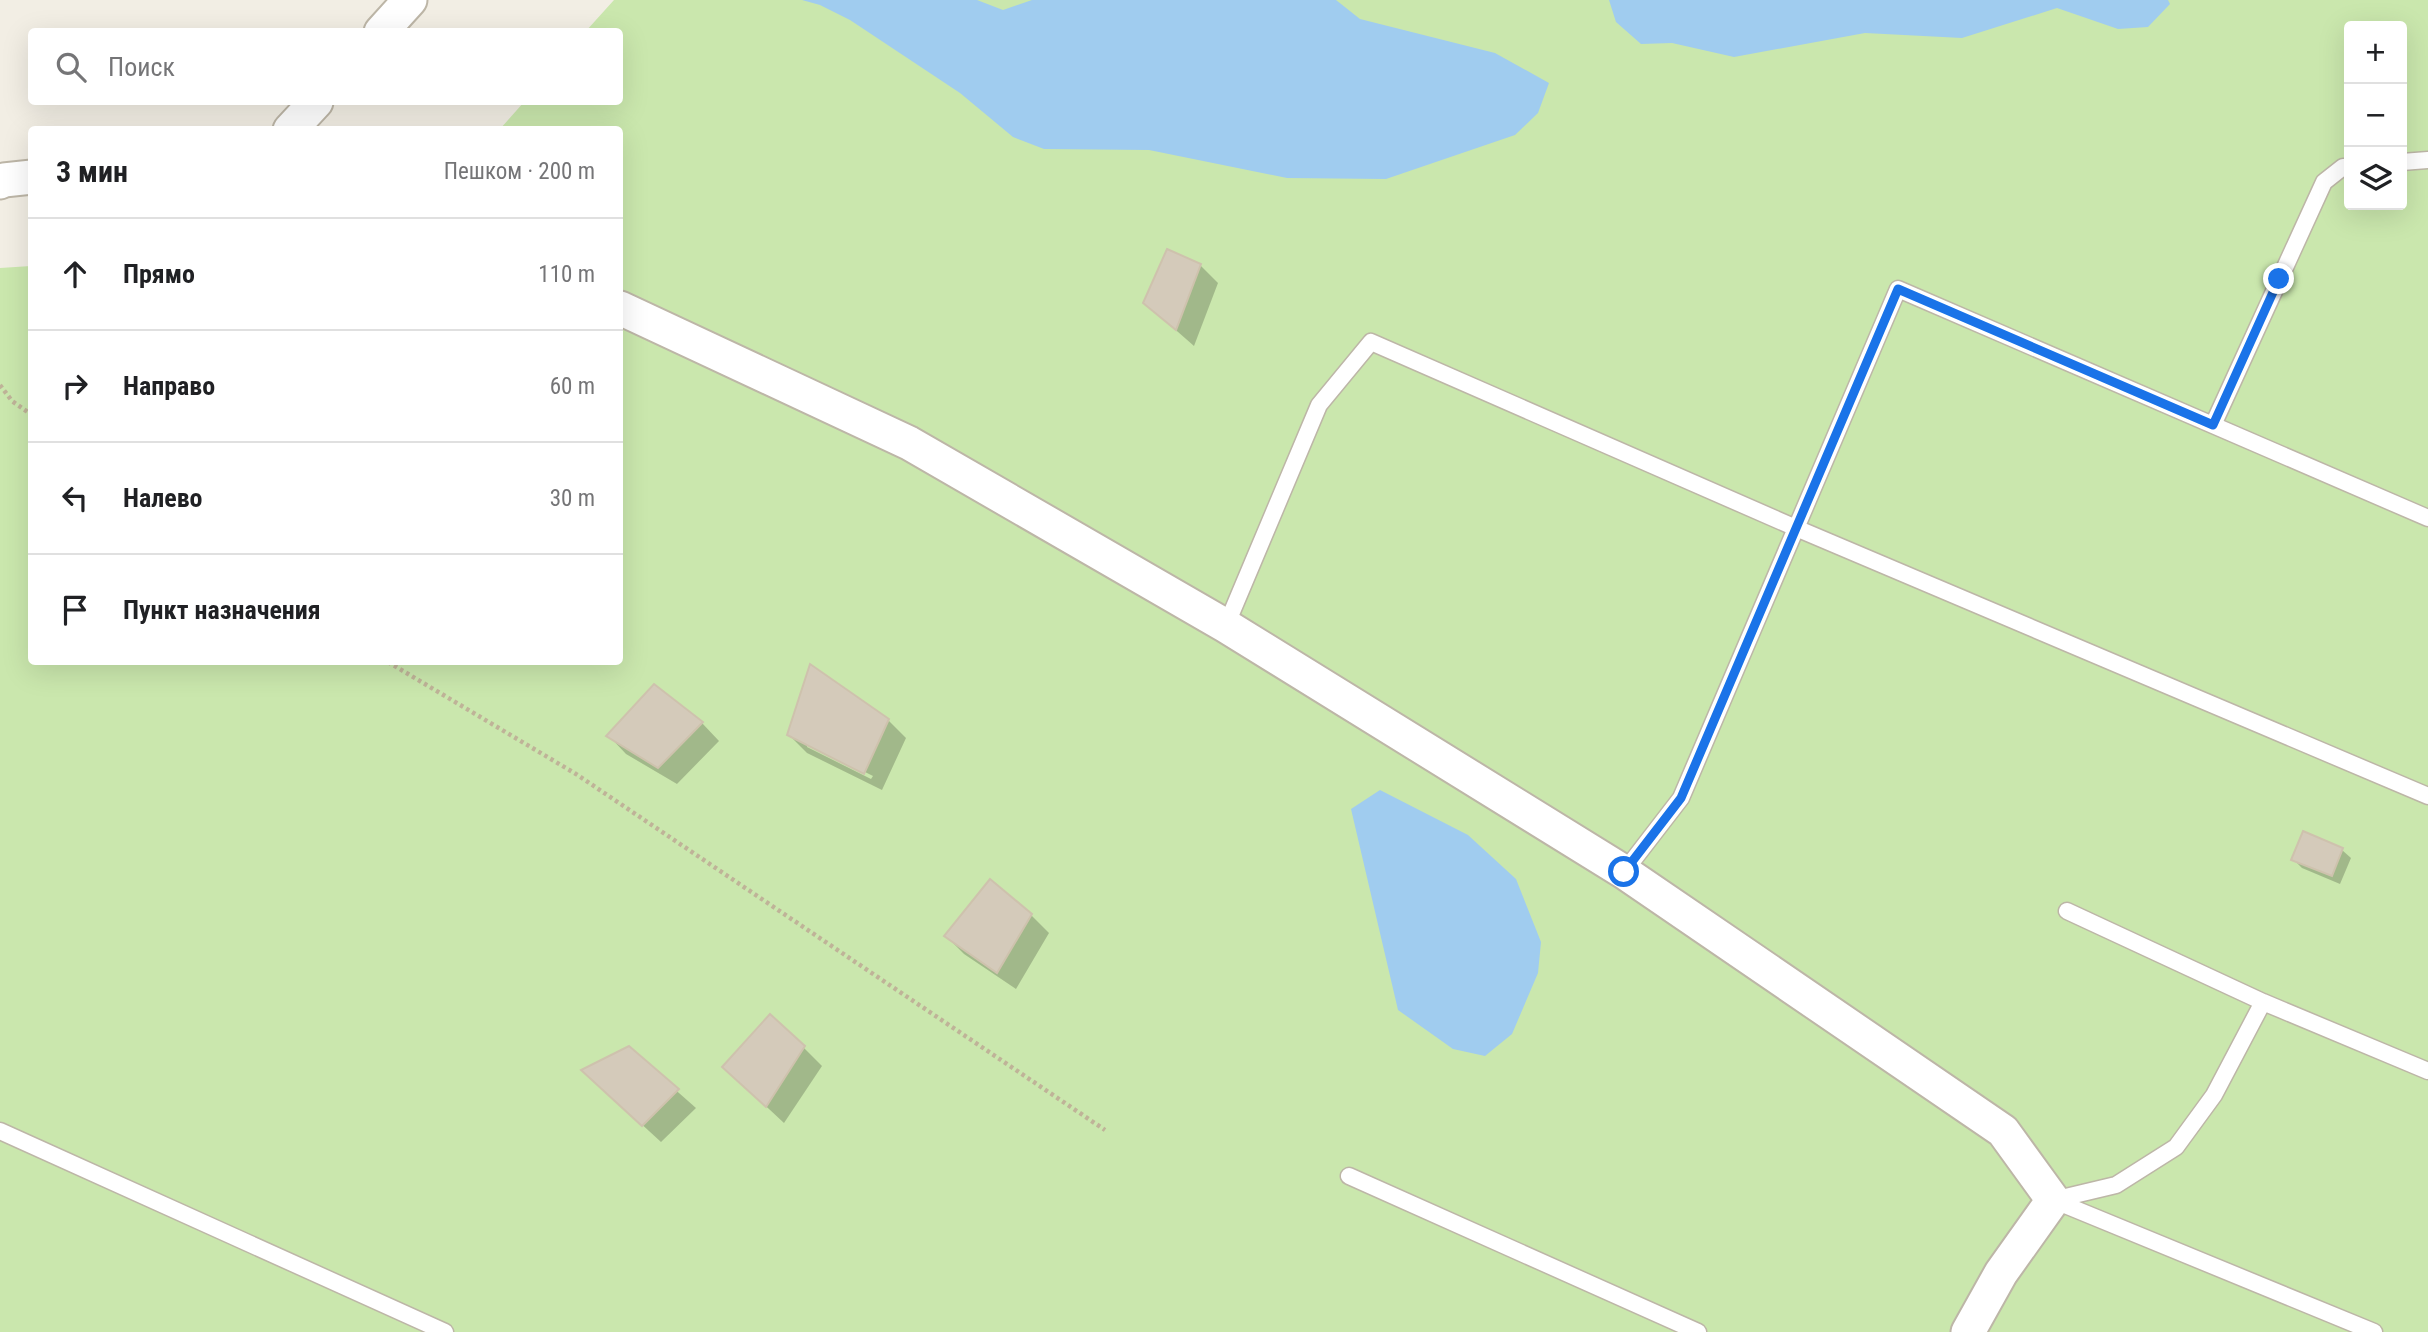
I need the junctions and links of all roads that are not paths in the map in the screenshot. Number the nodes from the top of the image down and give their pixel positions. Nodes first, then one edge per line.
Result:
1 (410, 0) edge
2 (385, 28) edge
3 (313, 105) edge
4 (294, 126) edge
5 (2428, 160) edge
6 (2407, 162) edge
7 (2344, 167) edge
8 (28, 177) edge
9 (0, 182) edge
10 (623, 309) edge
11 (2213, 425) junction
12 (2428, 518) edge
13 (1796, 528) junction
14 (1226, 626) junction
15 (2428, 796) edge
16 (1624, 872) junction
17 (2067, 911) dead end
18 (2263, 1002) junction
19 (2428, 1071) edge
20 (0, 1131) edge
21 (1349, 1176) dead end
22 (2053, 1200) junction
23 (445, 1332) edge
24 (1698, 1332) edge
25 (1968, 1332) edge
26 (2374, 1332) edge

1 - 2 street
3 - 4 street
5 - 6 lane
7 - 11 lane
8 - 9 street
10 - 14 street
11 - 12 lane
11 - 13 lane
13 - 14 lane
13 - 15 lane
13 - 16 lane
14 - 16 street
16 - 22 street
17 - 18 lane
18 - 19 lane
18 - 22 lane
20 - 23 lane
21 - 24 lane
22 - 25 street
22 - 26 lane

